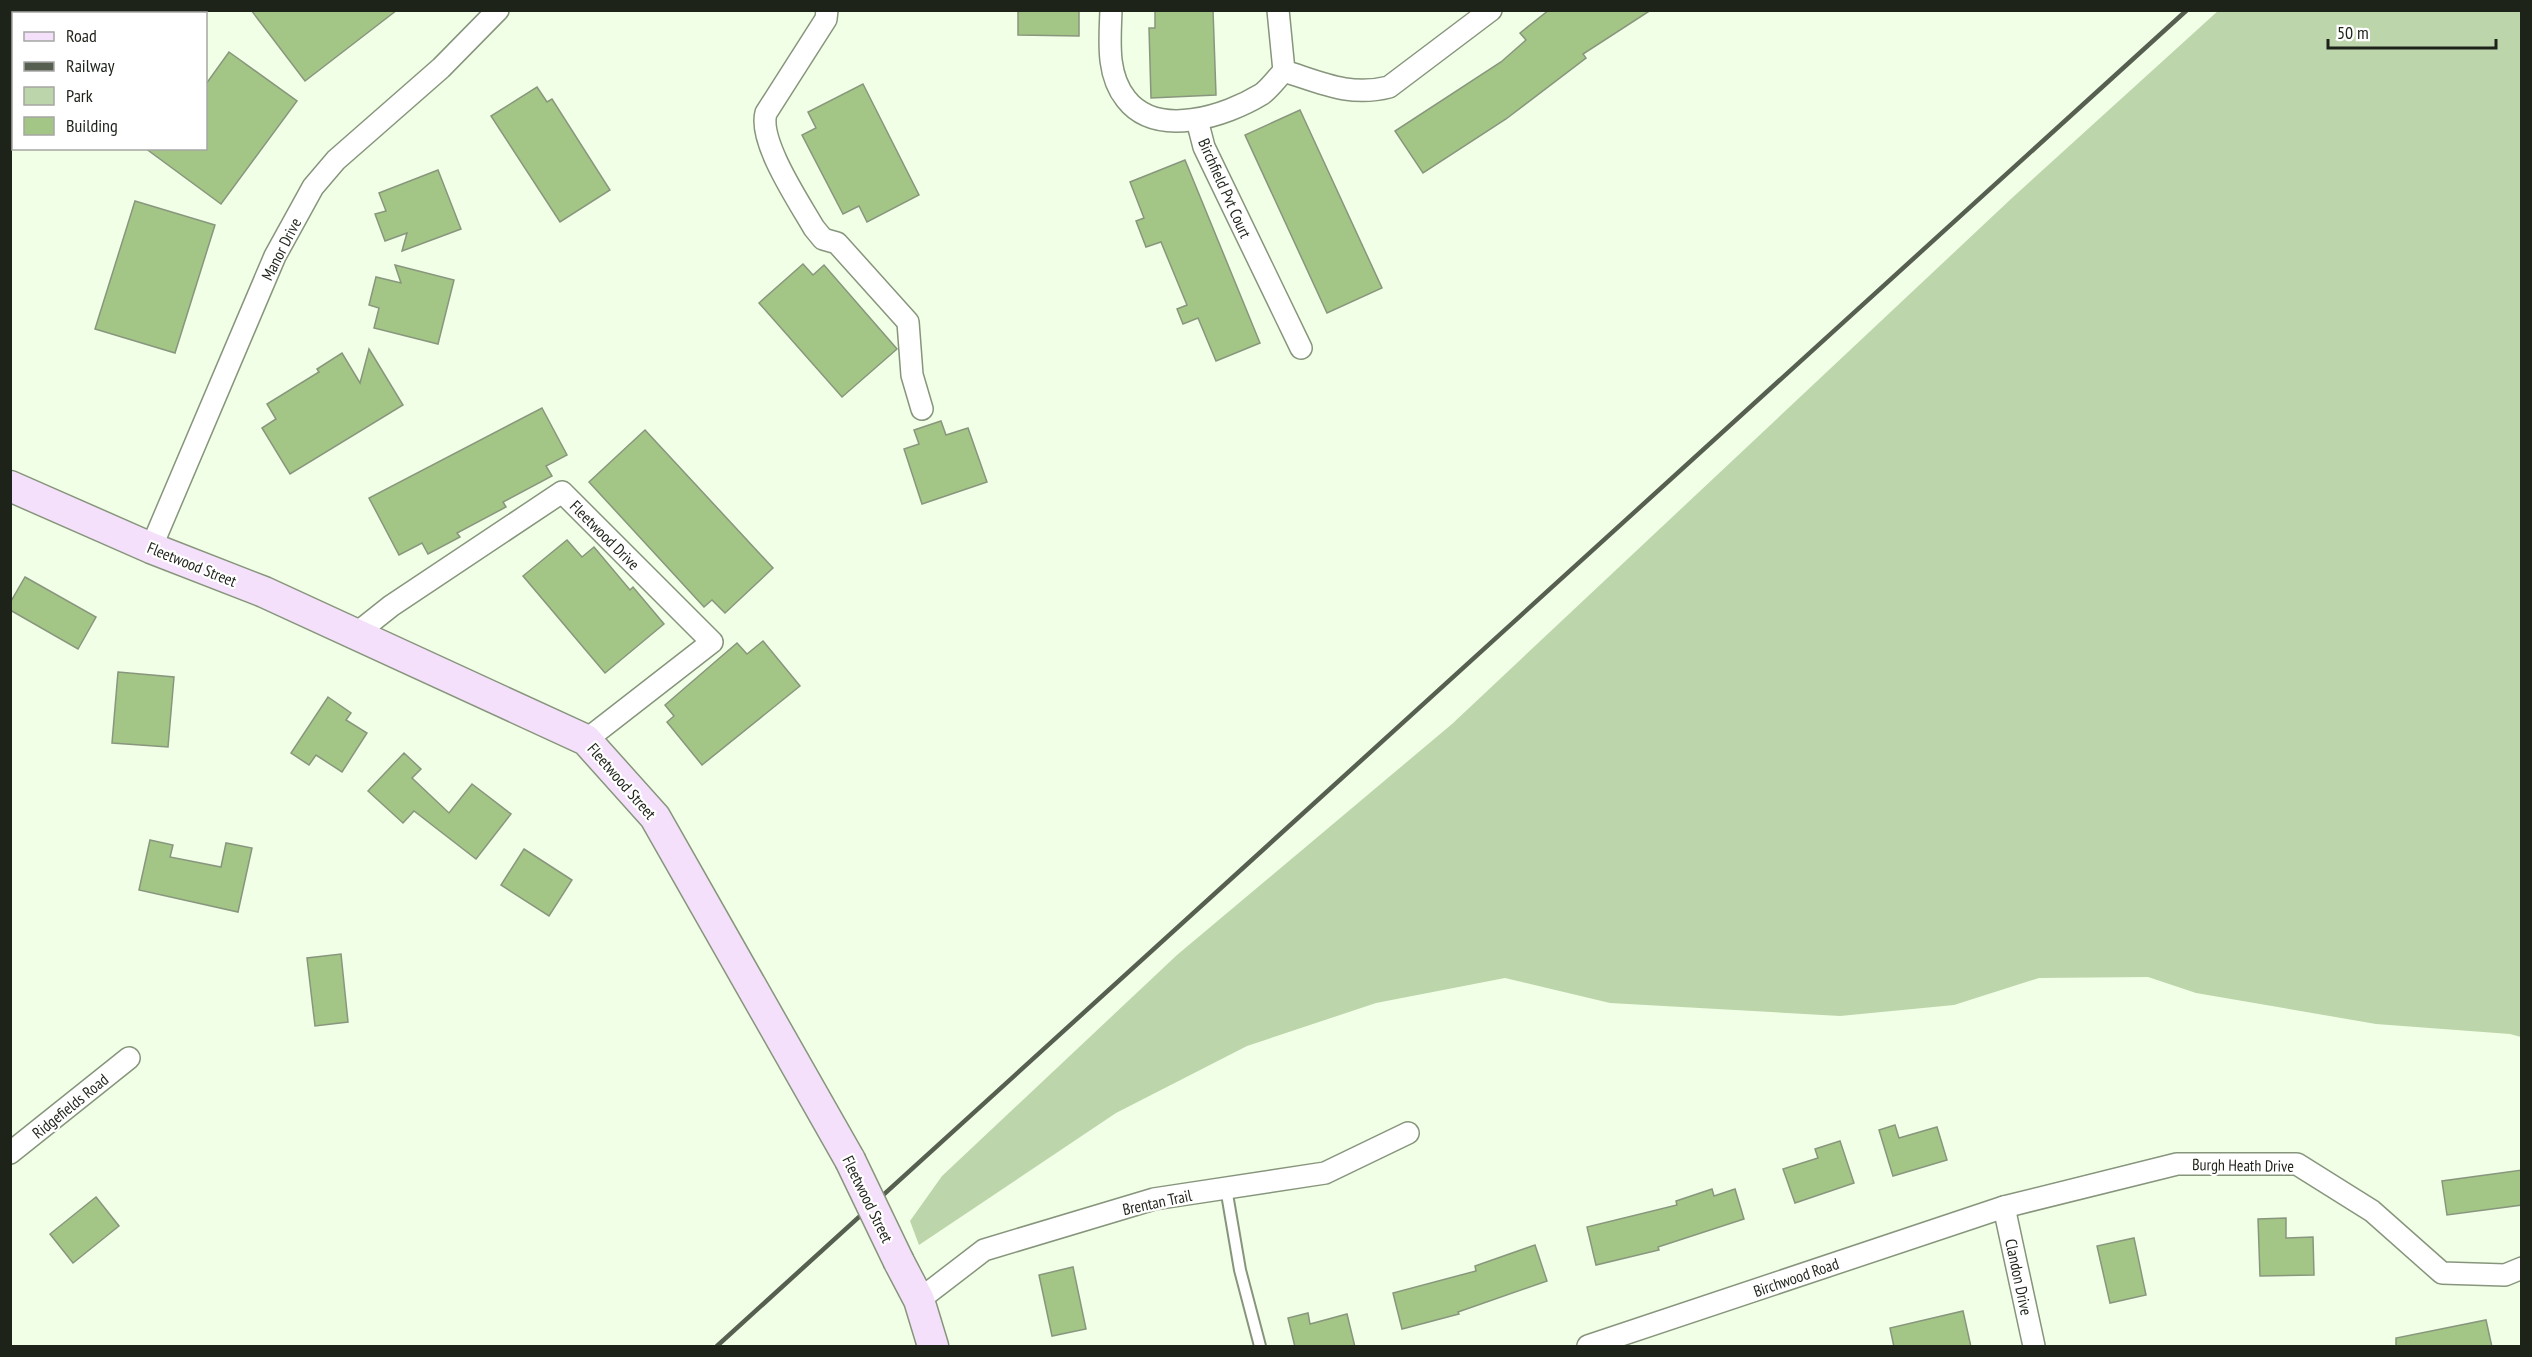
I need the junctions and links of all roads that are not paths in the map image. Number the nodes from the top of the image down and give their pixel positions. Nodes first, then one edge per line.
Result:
1 (498, 10) edge
2 (827, 10) edge
3 (1112, 10) edge
4 (1278, 10) edge
5 (1491, 10) edge
6 (1284, 71) junction
7 (1197, 120) junction
8 (1301, 348) dead end
9 (922, 409) dead end
10 (10, 486) edge
11 (152, 548) junction
12 (357, 633) junction
13 (586, 740) junction
14 (129, 1058) dead end
15 (1408, 1133) dead end
16 (10, 1153) edge
17 (1226, 1188) junction
18 (2004, 1207) junction
19 (2522, 1268) edge
20 (919, 1300) junction
21 (933, 1347) edge
22 (1260, 1347) edge
23 (1588, 1347) edge
24 (2034, 1347) edge

1 - 11 street, Manor Drive
2 - 9 street
3 - 7 street
4 - 6 street
5 - 6 street
6 - 7 street, Birchfield Pvt Court
7 - 8 street, Birchfield Pvt Court
10 - 11 street, Fleetwood Street
11 - 12 street, Fleetwood Street
12 - 13 street, Fleetwood Street
12 - 13 street, Fleetwood Drive
13 - 20 street, Fleetwood Street, bridge
14 - 16 street, Ridgefields Road
15 - 17 street, Brentan Trail
17 - 20 street, Brentan Trail
17 - 22 lane
18 - 19 street, Burgh Heath Drive
18 - 23 street, Birchwood Road
18 - 24 street, Clandon Drive
20 - 21 street, Fleetwood Street

